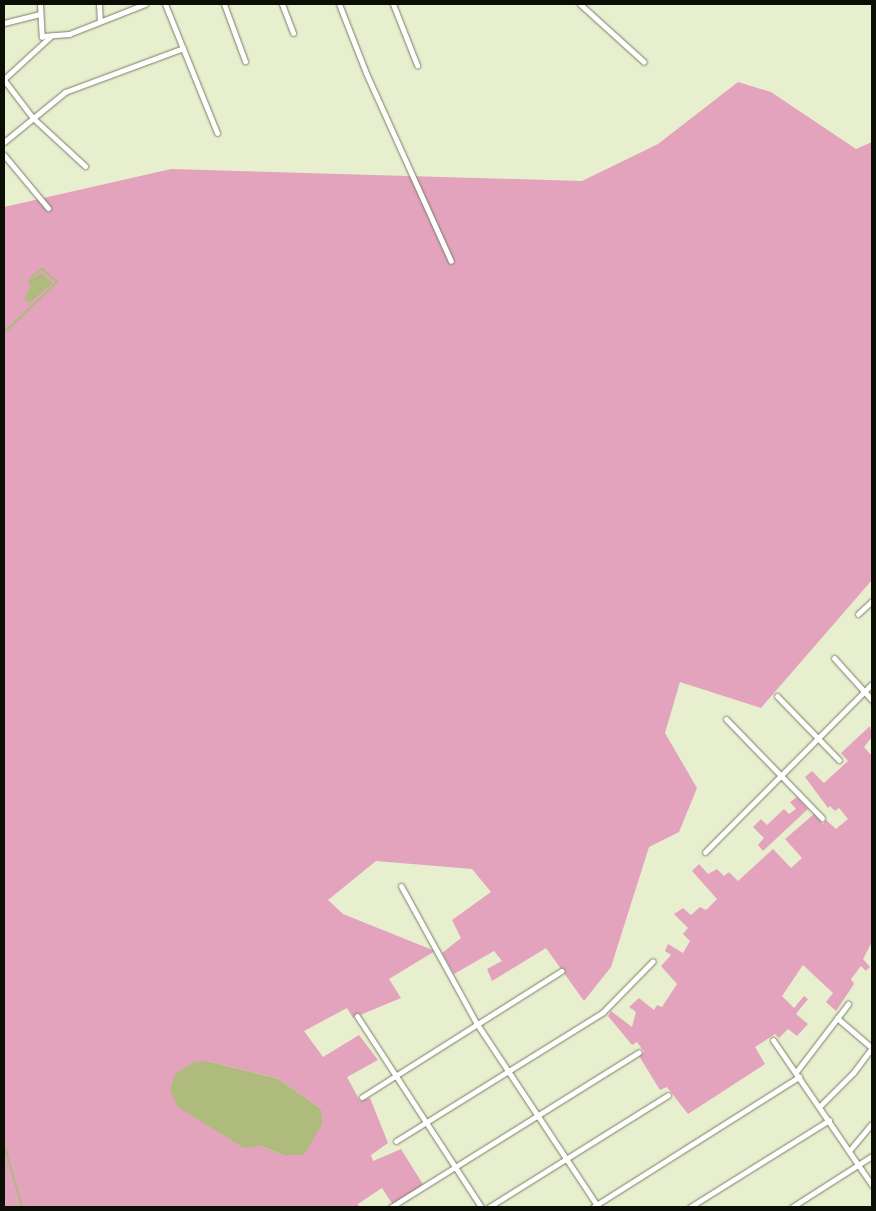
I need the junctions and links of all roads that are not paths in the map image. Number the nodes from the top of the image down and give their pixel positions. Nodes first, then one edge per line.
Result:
1 (40, 4) edge
2 (99, 4) edge
3 (146, 4) edge
4 (165, 4) edge
5 (224, 4) edge
6 (282, 4) edge
7 (339, 4) edge
8 (393, 4) edge
9 (580, 4) edge
10 (40, 14) junction
11 (100, 21) junction
12 (4, 23) edge
13 (293, 33) dead end
14 (52, 35) junction
15 (42, 36) junction
16 (43, 43) junction
17 (183, 48) junction
18 (246, 61) dead end
19 (644, 62) dead end
20 (417, 65) dead end
21 (4, 80) edge
22 (32, 118) junction
23 (217, 133) dead end
24 (4, 142) edge
25 (4, 155) edge
26 (84, 166) dead end
27 (48, 208) dead end
28 (451, 261) dead end
29 (872, 601) edge
30 (858, 614) dead end
31 (834, 658) dead end
32 (872, 684) edge
33 (864, 692) junction
34 (777, 696) dead end
35 (872, 700) edge
36 (726, 719) dead end
37 (819, 739) junction
38 (839, 760) dead end
39 (780, 774) junction
40 (822, 818) dead end
41 (705, 852) dead end
42 (401, 886) dead end
43 (653, 961) dead end
44 (561, 970) dead end
45 (848, 1004) dead end
46 (357, 1016) dead end
47 (838, 1018) junction
48 (477, 1024) junction
49 (773, 1040) dead end
50 (872, 1048) edge
51 (638, 1052) dead end
52 (508, 1071) junction
53 (798, 1075) junction
54 (395, 1076) junction
55 (668, 1095) dead end
56 (362, 1097) dead end
57 (819, 1107) junction
58 (538, 1116) junction
59 (828, 1120) junction
60 (425, 1123) junction
61 (872, 1124) edge
62 (396, 1141) dead end
63 (849, 1151) junction
64 (872, 1156) edge
65 (566, 1158) junction
66 (859, 1165) junction
67 (455, 1169) junction
68 (872, 1185) edge
69 (391, 1207) edge
70 (481, 1207) edge
71 (489, 1207) edge
72 (596, 1207) edge
73 (690, 1207) edge
74 (792, 1207) edge

1 - 10 street
2 - 11 street
3 - 11 street
4 - 17 street
5 - 18 street
6 - 13 street
7 - 28 street
8 - 20 street
9 - 19 street
10 - 12 street
10 - 15 street
11 - 14 street
14 - 15 street
14 - 16 street
15 - 16 street
16 - 21 street
17 - 22 street
17 - 23 street
21 - 22 street
22 - 24 street
22 - 26 street
25 - 27 street
29 - 30 street
31 - 33 street
32 - 33 street
33 - 35 street
33 - 37 street
34 - 37 street
36 - 39 street
37 - 38 street
37 - 39 street
39 - 40 street
39 - 41 street
42 - 48 street
43 - 52 street
44 - 48 street
45 - 47 street
46 - 54 street
47 - 50 street
47 - 53 street
48 - 52 street
48 - 54 street
49 - 53 street
50 - 57 street
51 - 58 street
52 - 58 street
52 - 60 street
53 - 57 street
53 - 72 street
54 - 56 street
54 - 60 street
55 - 65 street
57 - 59 street
58 - 65 street
58 - 67 street
59 - 63 street
59 - 73 street
60 - 62 street
60 - 67 street
61 - 63 street
63 - 66 street
64 - 66 street
65 - 71 street
65 - 72 street
66 - 68 street
66 - 74 street
67 - 69 street
67 - 70 street

